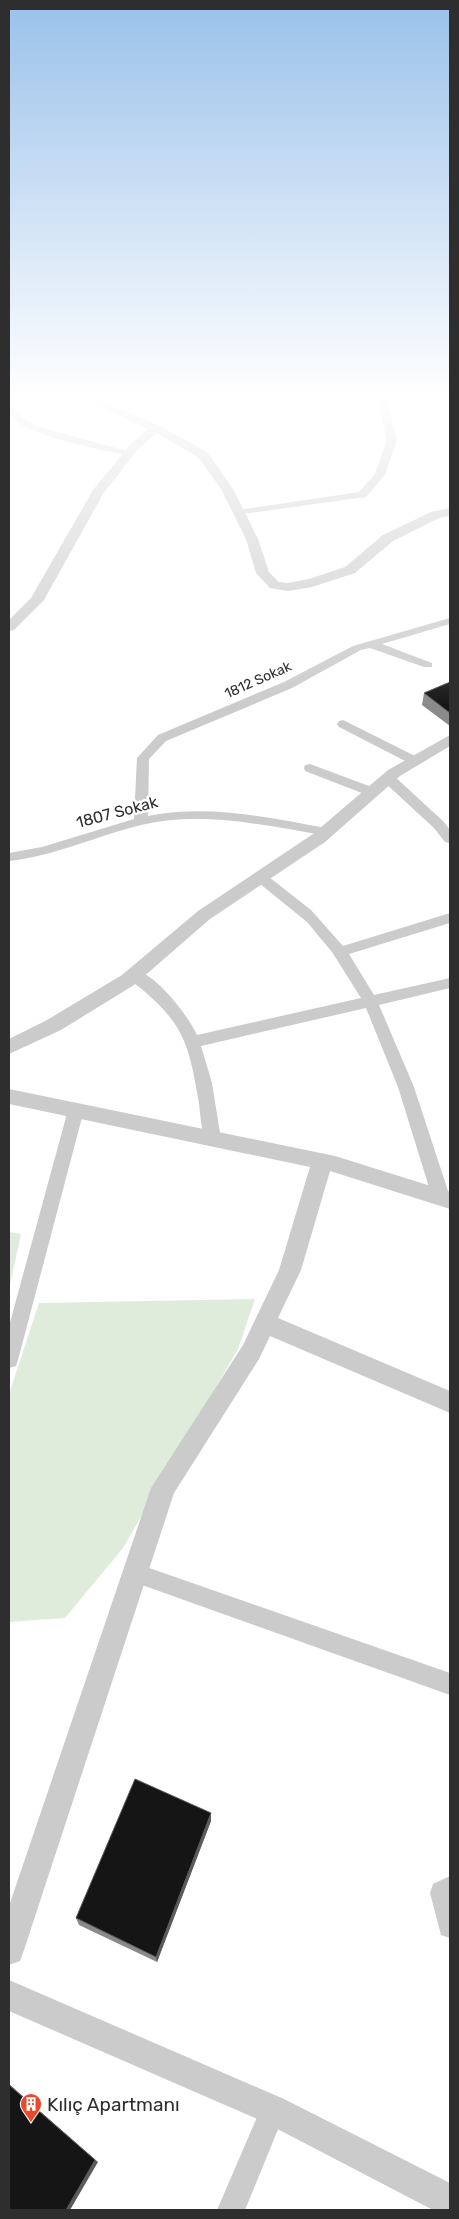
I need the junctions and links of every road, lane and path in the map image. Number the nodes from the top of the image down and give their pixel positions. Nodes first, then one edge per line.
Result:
1 (92, 501) edge
2 (233, 501) edge
3 (324, 501) edge
4 (450, 512) edge
5 (239, 513) junction
6 (450, 621) edge
7 (9, 627) edge
8 (370, 644) junction
9 (428, 665) dead end
10 (342, 724) dead end
11 (450, 740) edge
12 (415, 761) junction
13 (310, 768) dead end
14 (388, 778) junction
15 (372, 792) junction
16 (141, 821) junction
17 (326, 832) junction
18 (450, 839) edge
19 (9, 856) edge
20 (259, 876) junction
21 (450, 918) edge
22 (338, 952) junction
23 (134, 975) junction
24 (450, 983) edge
25 (370, 1001) junction
26 (192, 1042) junction
27 (9, 1047) edge
28 (9, 1096) edge
29 (76, 1110) junction
30 (213, 1139) junction
31 (322, 1162) junction
32 (446, 1199) edge
33 (264, 1323) junction
34 (9, 1360) edge
35 (450, 1402) edge
36 (135, 1573) junction
37 (450, 1684) edge
38 (450, 1888) edge
39 (450, 1926) edge
40 (9, 1950) edge
41 (9, 1995) edge
42 (273, 2110) junction
43 (450, 2201) edge
44 (231, 2210) edge

1 - 7 street
2 - 5 street
3 - 5 street
4 - 5 street
6 - 8 street, 1812 Sokak
8 - 9 street
8 - 16 street, 1812 Sokak
10 - 12 street
11 - 12 street
12 - 14 street
13 - 15 street
14 - 15 street
14 - 18 street
15 - 17 street
16 - 17 street, 1807 Sokak
16 - 19 street, 1807 Sokak
17 - 20 street
20 - 22 street
20 - 23 street
21 - 22 street
22 - 25 street
23 - 26 street
23 - 27 street
24 - 25 street
25 - 26 street
25 - 32 street
26 - 30 street
28 - 29 street
29 - 30 street
29 - 34 street
30 - 31 street
31 - 32 street
31 - 33 street
33 - 35 street
33 - 36 street
36 - 37 street
36 - 40 street
38 - 39 street
41 - 42 street
42 - 43 street
42 - 44 street

